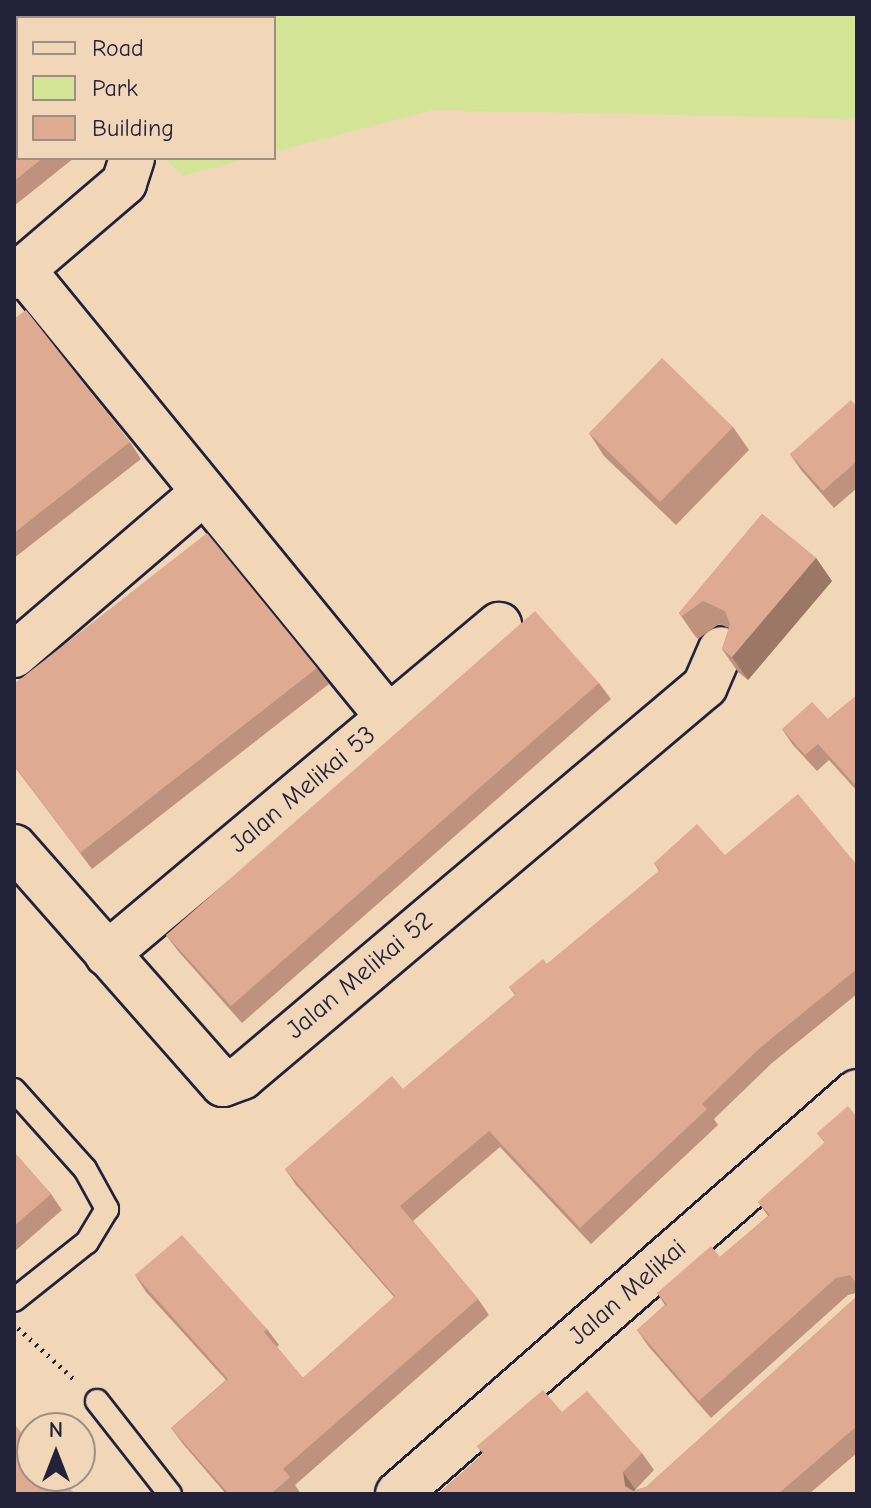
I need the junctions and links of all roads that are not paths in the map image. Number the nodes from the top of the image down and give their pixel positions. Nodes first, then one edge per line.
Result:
1 (131, 160) edge
2 (18, 273) edge
3 (204, 492) junction
4 (499, 625) dead end
5 (721, 649) edge
6 (14, 655) edge
7 (389, 718) junction
8 (14, 847) edge
9 (107, 954) junction
10 (14, 1090) edge
11 (857, 1092) edge
12 (14, 1300) edge
13 (97, 1401) road end
14 (170, 1494) edge
15 (398, 1494) edge

1 - 2 street
2 - 3 street
3 - 6 street
3 - 7 street
4 - 7 street, Jalan Melikai 53
5 - 9 street, Jalan Melikai 52
7 - 9 street, Jalan Melikai 53
8 - 9 street, Jalan Melikai 52
10 - 12 lane
11 - 15 street, Jalan Melikai
13 - 14 lane

